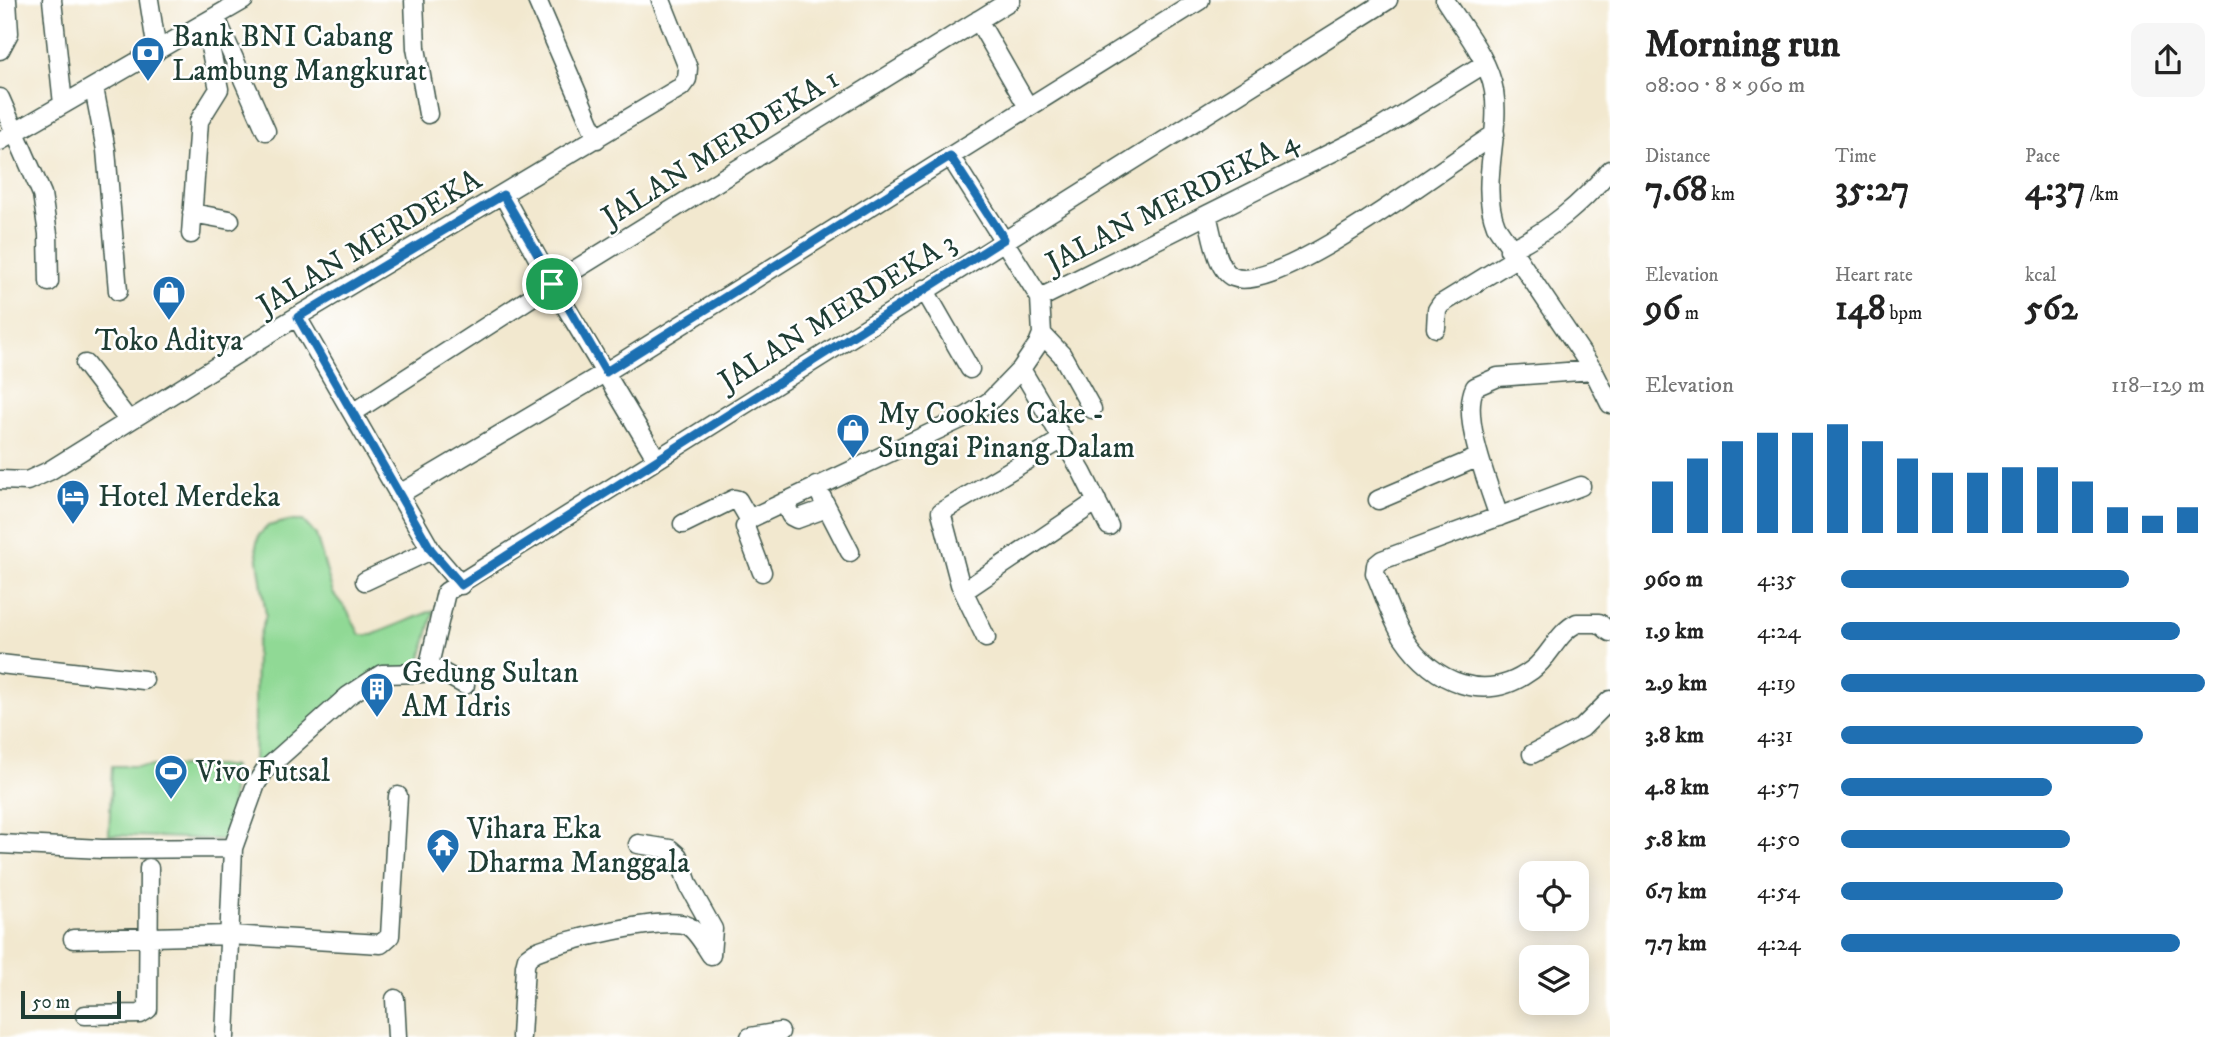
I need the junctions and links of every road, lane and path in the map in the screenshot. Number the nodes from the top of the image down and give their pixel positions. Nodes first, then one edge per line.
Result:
1 (8, 0) edge
2 (52, 0) edge
3 (149, 0) edge
4 (244, 0) edge
5 (414, 0) edge
6 (537, 0) edge
7 (661, 0) edge
8 (1011, 0) edge
9 (1200, 0) edge
10 (1388, 0) edge
11 (1446, 0) edge
12 (978, 20) junction
13 (210, 21) junction
14 (0, 50) edge
15 (157, 51) junction
16 (1484, 64) junction
17 (94, 88) junction
18 (0, 98) edge
19 (62, 104) junction
20 (1028, 107) junction
21 (428, 114) dead end
22 (266, 131) dead end
23 (1495, 134) junction
24 (7, 137) edge
25 (597, 139) junction
26 (950, 156) junction
27 (1610, 170) edge
28 (503, 195) junction
29 (192, 213) junction
30 (1207, 215) junction
31 (230, 220) dead end
32 (191, 234) dead end
33 (1004, 239) junction
34 (1513, 254) junction
35 (49, 282) dead end
36 (552, 284) junction
37 (924, 289) junction
38 (118, 291) dead end
39 (1040, 298) junction
40 (298, 317) junction
41 (1436, 328) dead end
42 (1042, 334) junction
43 (85, 363) dead end
44 (970, 369) dead end
45 (1021, 369) junction
46 (1593, 370) junction
47 (606, 372) junction
48 (1610, 404) edge
49 (1092, 409) dead end
50 (354, 412) junction
51 (129, 421) junction
52 (1061, 440) junction
53 (1479, 457) junction
54 (656, 458) junction
55 (0, 480) edge
56 (816, 486) junction
57 (1581, 486) dead end
58 (398, 495) junction
59 (1378, 500) dead end
60 (1097, 501) junction
61 (783, 502) junction
62 (827, 508) junction
63 (1499, 517) junction
64 (749, 519) junction
65 (682, 524) dead end
66 (1109, 526) dead end
67 (431, 550) junction
68 (850, 552) dead end
69 (762, 572) dead end
70 (365, 581) dead end
71 (461, 585) junction
72 (964, 591) junction
73 (1610, 632) edge
74 (986, 638) dead end
75 (0, 664) edge
76 (429, 665) junction
77 (144, 680) dead end
78 (465, 685) dead end
79 (1610, 700) edge
80 (1532, 754) dead end
81 (398, 796) dead end
82 (0, 844) edge
83 (638, 844) dead end
84 (233, 848) junction
85 (149, 868) dead end
86 (230, 935) junction
87 (149, 937) junction
88 (73, 939) dead end
89 (395, 999) dead end
90 (85, 1015) dead end
91 (780, 1032) dead end
92 (225, 1037) edge
93 (397, 1037) edge
94 (521, 1037) edge
95 (750, 1037) edge

1 - 14 street
2 - 19 street
3 - 15 street
4 - 13 street
5 - 21 street
6 - 25 street
7 - 25 street, JALAN MERDEKA
8 - 12 street, JALAN MERDEKA 1
9 - 20 street
10 - 33 street, JALAN MERDEKA 3
11 - 16 street
12 - 20 street
12 - 36 street, JALAN MERDEKA 1
13 - 15 street
13 - 22 street
13 - 29 street
15 - 17 street
16 - 23 street
16 - 30 street, JALAN MERDEKA 4
17 - 19 street
17 - 38 street
18 - 24 street
19 - 24 street
20 - 26 street
23 - 30 street
23 - 34 street
24 - 35 street
25 - 28 street, JALAN MERDEKA
26 - 33 street
26 - 47 street
27 - 34 street
28 - 36 street
28 - 40 street, JALAN MERDEKA
29 - 31 street
29 - 32 street
30 - 39 street, JALAN MERDEKA 4
33 - 37 street, JALAN MERDEKA 3
33 - 39 street
34 - 41 street
34 - 46 street
36 - 47 street
36 - 50 street, JALAN MERDEKA 1
37 - 44 street
37 - 54 street, JALAN MERDEKA 3
39 - 42 street, JALAN MERDEKA 4
40 - 50 street
40 - 51 street, JALAN MERDEKA
42 - 45 street
42 - 49 street
43 - 51 street
45 - 52 street
45 - 56 street
46 - 48 street
46 - 53 street
47 - 54 street
47 - 58 street
50 - 58 street
51 - 55 street, JALAN MERDEKA
52 - 60 street
52 - 72 street
53 - 59 street
53 - 63 street
54 - 71 street, JALAN MERDEKA 3
56 - 61 street
56 - 62 street
57 - 63 street
58 - 67 street
60 - 66 street
60 - 72 street
61 - 62 street
61 - 64 street
62 - 68 street
63 - 73 street
64 - 65 street
64 - 69 street
67 - 70 street
67 - 71 street
71 - 76 street, JALAN MERDEKA 3
72 - 74 street
75 - 77 street
76 - 78 street
76 - 84 street
79 - 80 street
81 - 86 street
82 - 84 street
83 - 94 street
84 - 86 street
85 - 87 street
86 - 87 street
86 - 92 street
87 - 88 street
87 - 90 street
89 - 93 street
91 - 95 street

